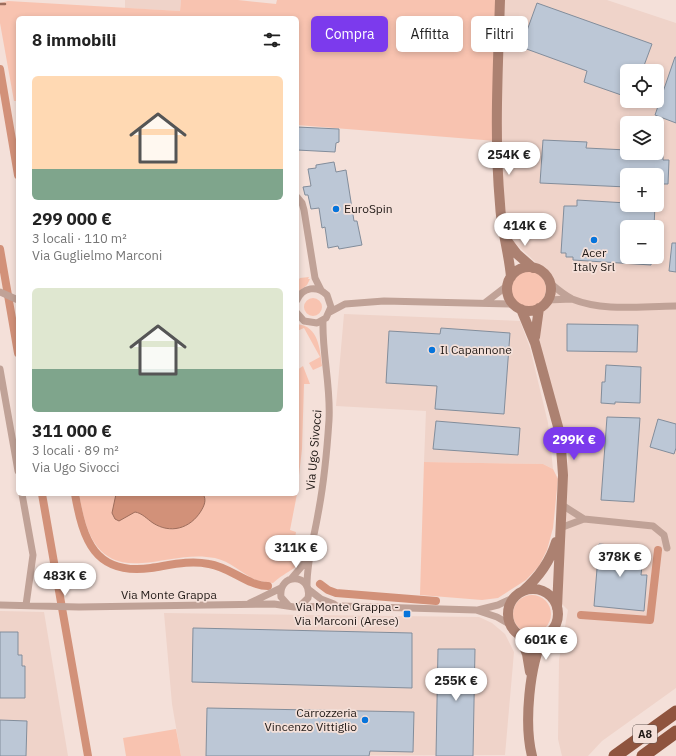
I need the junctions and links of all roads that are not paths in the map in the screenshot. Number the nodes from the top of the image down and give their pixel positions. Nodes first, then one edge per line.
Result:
1 (500, 0) edge
2 (299, 199) edge
3 (505, 236) junction
4 (533, 268) junction
5 (315, 278) junction
6 (509, 281) junction
7 (550, 283) junction
8 (310, 289) junction
9 (321, 290) junction
10 (0, 292) edge
11 (299, 297) edge
12 (16, 299) edge
13 (329, 299) junction
14 (573, 299) junction
15 (548, 300) junction
16 (484, 303) junction
17 (345, 304) junction
18 (676, 306) edge
19 (517, 307) junction
20 (539, 308) junction
21 (330, 312) junction
22 (300, 320) edge
23 (323, 320) junction
24 (313, 324) junction
25 (323, 341) junction
26 (535, 343) junction
27 (0, 369) edge
28 (16, 460) edge
29 (22, 496) edge
30 (562, 504) junction
31 (584, 519) junction
32 (560, 528) junction
33 (667, 548) dead end
34 (308, 559) junction
35 (291, 579) junction
36 (308, 587) junction
37 (281, 588) junction
38 (518, 595) junction
39 (0, 605) edge
40 (26, 605) junction
41 (242, 605) junction
42 (289, 606) junction
43 (340, 606) junction
44 (298, 607) junction
45 (557, 608) junction
46 (476, 610) junction
47 (511, 625) junction
48 (519, 634) junction
49 (544, 636) junction
50 (532, 682) junction
51 (676, 712) edge
52 (676, 732) edge
53 (532, 756) edge
54 (615, 756) edge
55 (643, 756) edge

1 - 3 street
2 - 5 street
3 - 4 street
3 - 6 street
4 - 6 street
4 - 7 street
5 - 8 street
5 - 9 street
6 - 16 street
6 - 19 street
7 - 14 street
7 - 15 street
8 - 9 street
8 - 11 street
9 - 13 street
10 - 12 street
13 - 17 street
13 - 21 street
14 - 15 street
14 - 18 street
15 - 20 street
16 - 17 street
16 - 19 street
17 - 21 street
19 - 20 street
19 - 26 street
20 - 26 street
21 - 23 street
22 - 24 street
23 - 24 street
23 - 25 street, Via Ugo Sivocci
24 - 25 street, Via Ugo Sivocci
25 - 34 street, Via Ugo Sivocci
26 - 30 street
27 - 28 street
29 - 40 street
30 - 31 street
30 - 32 street
31 - 32 street
31 - 33 street
32 - 38 street
32 - 45 street
34 - 35 street, Via Ugo Sivocci
34 - 36 street, Via Ugo Sivocci
35 - 36 street
35 - 37 street
36 - 43 street
36 - 44 street
37 - 41 street, Via Monte Grappa
37 - 42 street
38 - 45 street
38 - 46 street
38 - 47 street
39 - 40 street, Via Monte Grappa
40 - 41 street, Via Monte Grappa
41 - 42 street, Via Monte Grappa
42 - 44 street
43 - 44 street
43 - 46 street
45 - 49 street
46 - 47 street
47 - 48 street
48 - 49 street
48 - 50 street
49 - 50 street
50 - 53 street
51 - 54 highway, A8
52 - 55 highway, A8

